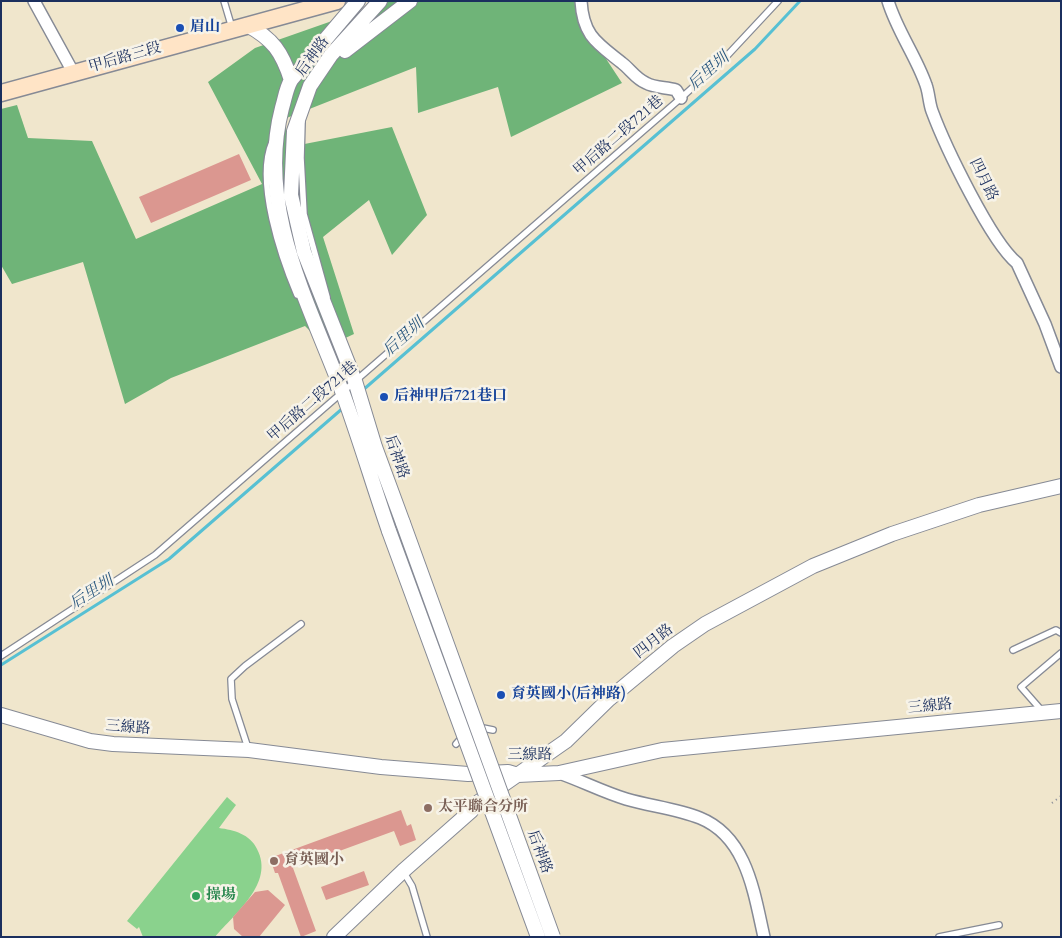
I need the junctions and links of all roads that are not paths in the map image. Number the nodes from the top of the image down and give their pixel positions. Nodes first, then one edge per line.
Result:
1 (34, 1) edge
2 (224, 1) edge
3 (337, 1) edge
4 (358, 1) edge
5 (380, 1) edge
6 (410, 1) edge
7 (581, 1) edge
8 (778, 1) edge
9 (888, 1) edge
10 (240, 26) junction
11 (321, 70) junction
12 (73, 72) junction
13 (291, 80) junction
14 (1, 93) edge
15 (681, 98) junction
16 (1061, 367) edge
17 (355, 381) junction
18 (342, 392) junction
19 (1061, 486) edge
20 (301, 624) dead end
21 (1061, 633) edge
22 (1013, 650) dead end
23 (1061, 653) edge
24 (1, 656) edge
25 (1061, 711) edge
26 (1044, 712) junction
27 (1, 715) edge
28 (492, 730) dead end
29 (456, 744) dead end
30 (248, 750) junction
31 (559, 773) junction
32 (518, 775) junction
33 (403, 871) junction
34 (999, 924) dead end
35 (334, 937) edge
36 (427, 937) edge
37 (538, 937) edge
38 (553, 937) edge
39 (764, 937) edge
40 (939, 937) edge

1 - 12 street
2 - 10 lane
3 - 10 main road, 甲后路三段
4 - 13 street, 后神路
5 - 11 street, 后神路
6 - 11 street
7 - 15 street
8 - 15 lane, 甲后路二段721巷
9 - 16 street, 四月路
10 - 12 main road, 甲后路三段
10 - 13 street
11 - 17 street, 后神路
12 - 14 main road, 甲后路三段
13 - 18 street, 后神路
15 - 17 lane, 甲后路二段721巷
17 - 18 lane, 甲后路二段721巷
17 - 38 street, 后神路, bridge
18 - 24 lane, 甲后路二段721巷
18 - 37 street, 后神路, bridge
19 - 32 street, 四月路
20 - 30 lane
21 - 22 lane
23 - 26 lane
25 - 26 street, 三線路
26 - 31 street, 三線路
27 - 30 street, 三線路
28 - 29 lane
30 - 32 street, 三線路
31 - 32 street, 三線路
31 - 39 street
32 - 33 street, 四月路
33 - 35 street, 四月路
33 - 36 lane
34 - 40 lane

